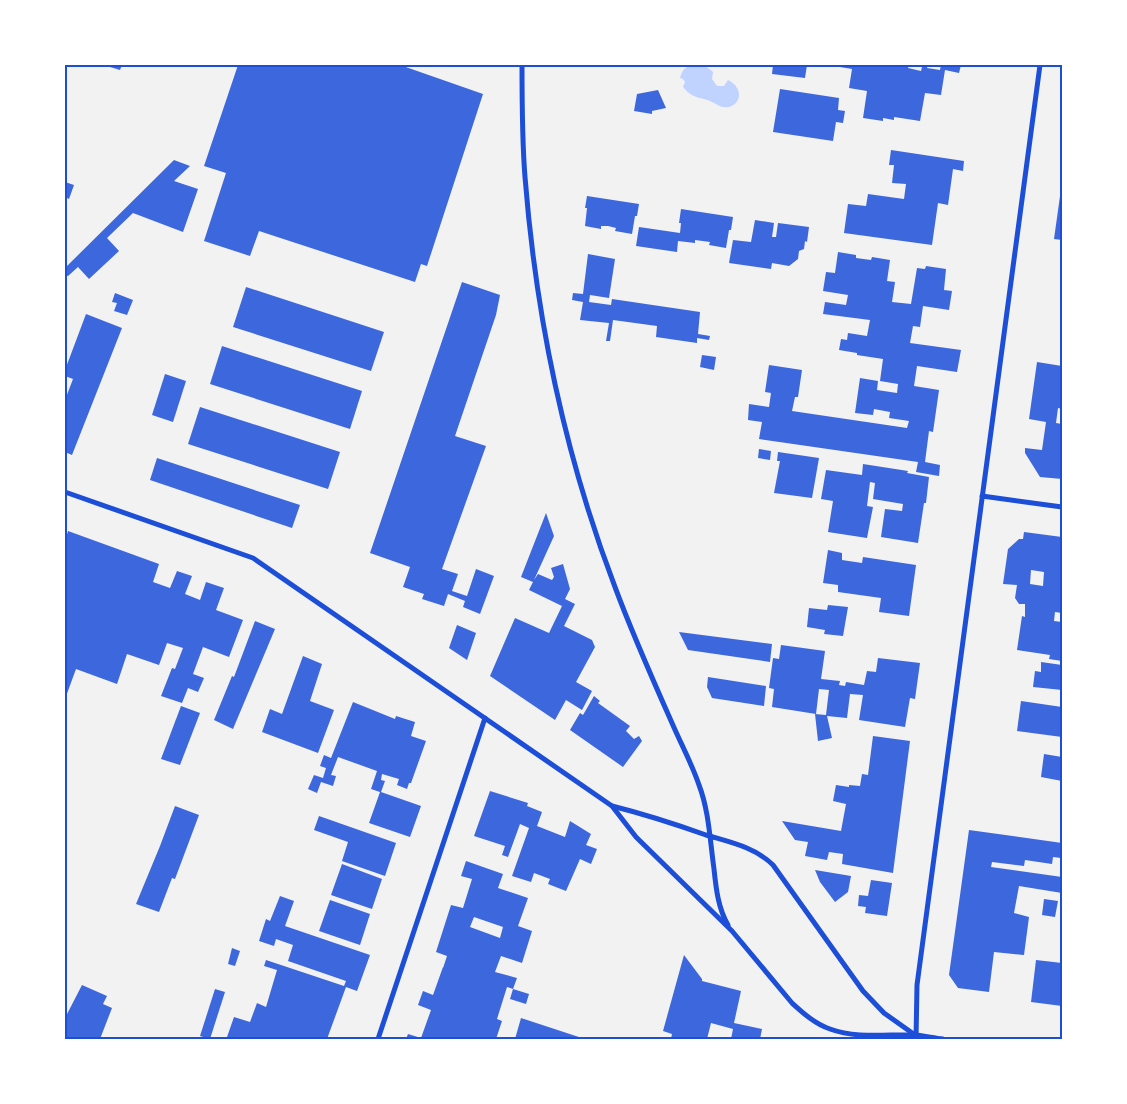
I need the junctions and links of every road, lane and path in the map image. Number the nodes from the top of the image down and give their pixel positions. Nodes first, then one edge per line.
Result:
1 (522, 65) edge
2 (1040, 65) edge
3 (65, 492) edge
4 (982, 496) junction
5 (1062, 507) edge
6 (485, 718) junction
7 (612, 806) junction
8 (710, 836) junction
9 (732, 932) junction
10 (916, 1037) edge
11 (378, 1039) edge
12 (943, 1039) edge

1 - 8 street
2 - 4 street
3 - 6 street
4 - 5 street
4 - 10 street
6 - 7 street
6 - 11 street
7 - 8 street
7 - 9 street
8 - 9 street
8 - 10 street
9 - 10 street
10 - 12 street

